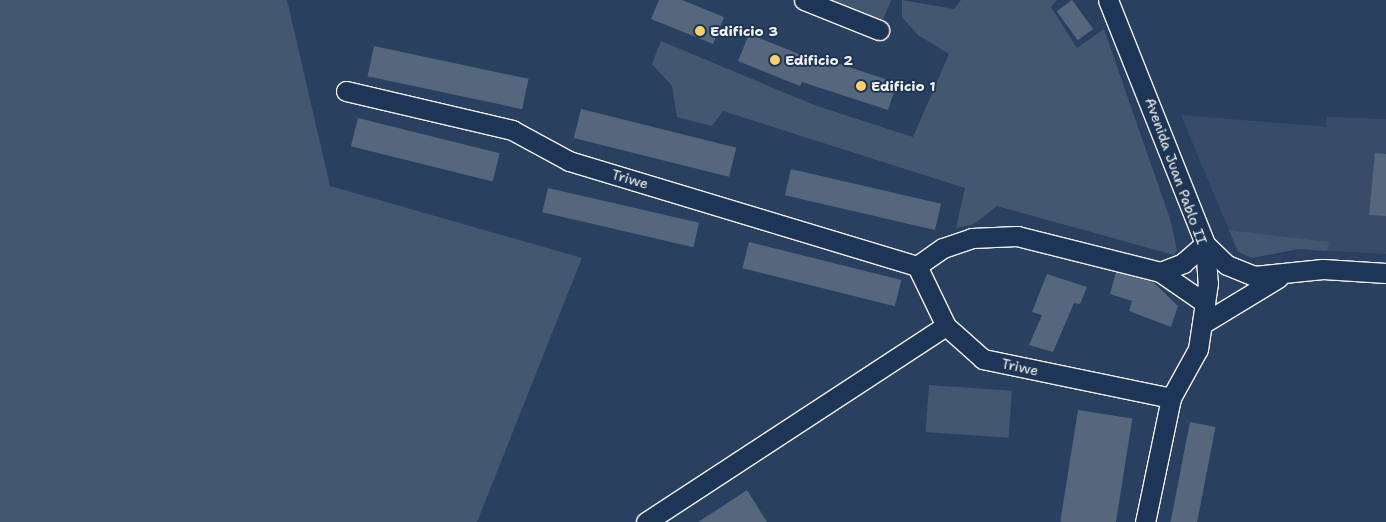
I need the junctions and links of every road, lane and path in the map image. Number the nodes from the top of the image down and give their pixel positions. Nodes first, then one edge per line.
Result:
1 (804, 0) edge
2 (1108, 0) edge
3 (879, 30) dead end
4 (346, 91) dead end
5 (1205, 244) junction
6 (917, 266) junction
7 (1160, 272) junction
8 (1386, 273) edge
9 (1284, 275) junction
10 (1205, 303) junction
11 (1202, 324) junction
12 (946, 326) junction
13 (1172, 398) junction
14 (646, 522) edge
15 (1145, 522) edge

1 - 3 street
2 - 5 street, Avenida Juan Pablo II
4 - 6 street, Triwe
5 - 7 street
5 - 9 street
5 - 10 street, Avenida Juan Pablo II
6 - 7 street
6 - 12 street, Triwe
7 - 10 street
8 - 9 street
9 - 11 street
10 - 11 street, Avenida Juan Pablo II
11 - 13 street, Avenida Juan Pablo II
12 - 13 street, Triwe
12 - 14 street
13 - 15 street, Avenida Juan Pablo II

